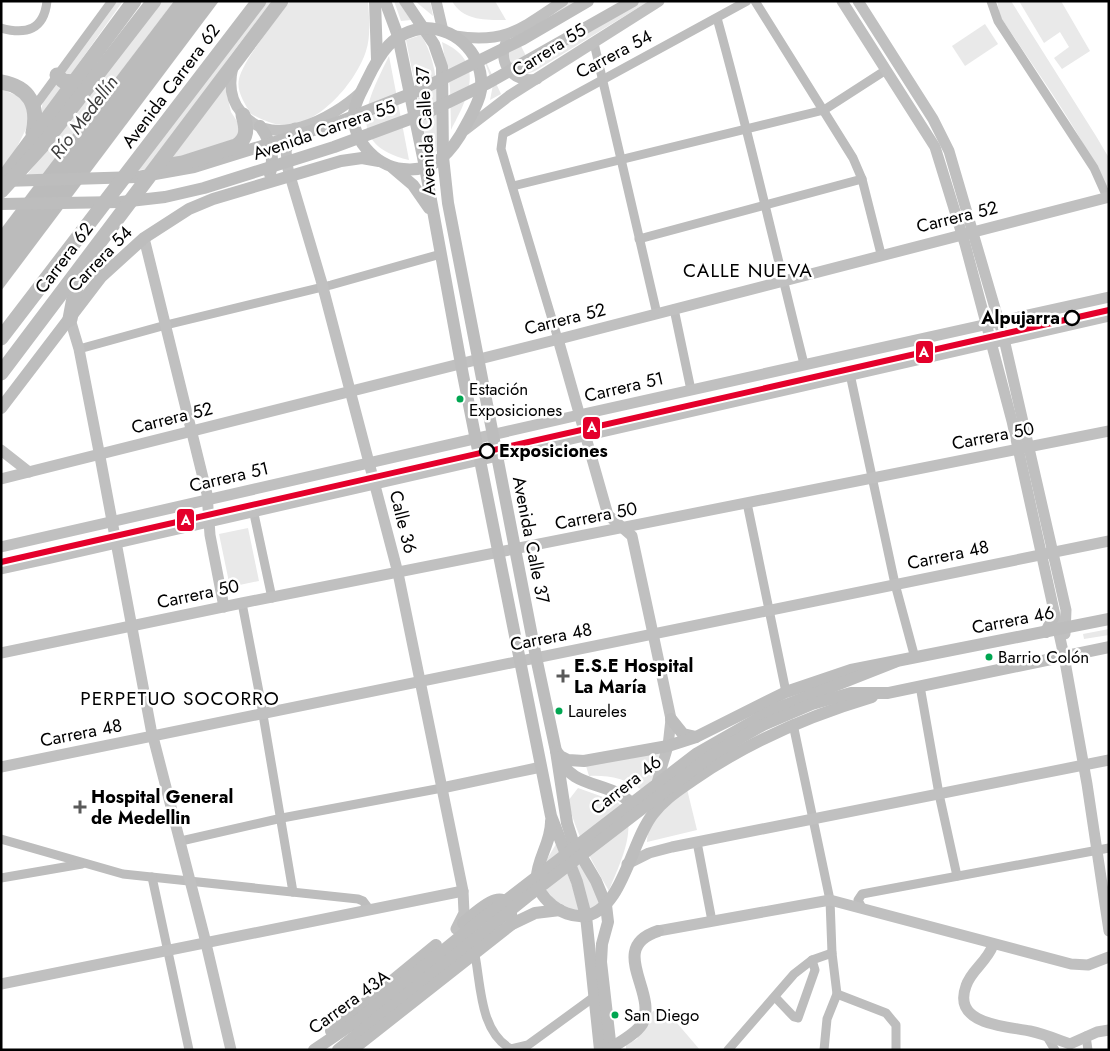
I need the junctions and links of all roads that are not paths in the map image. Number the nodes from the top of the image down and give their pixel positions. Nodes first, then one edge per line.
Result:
1 (47, 1) edge
2 (112, 1) edge
3 (134, 1) edge
4 (154, 1) edge
5 (260, 1) edge
6 (281, 1) edge
7 (375, 1) edge
8 (386, 1) edge
9 (405, 1) edge
10 (436, 1) edge
11 (563, 1) edge
12 (588, 1) edge
13 (632, 1) edge
14 (658, 1) edge
15 (747, 1) edge
16 (755, 1) edge
17 (842, 1) edge
18 (858, 1) edge
19 (991, 1) edge
20 (717, 18) junction
21 (1, 28) edge
22 (425, 28) junction
23 (443, 31) junction
24 (514, 32) junction
25 (398, 36) junction
26 (455, 36) junction
27 (594, 43) junction
28 (377, 60) junction
29 (233, 68) junction
30 (886, 70) junction
31 (57, 75) junction
32 (538, 79) junction
33 (602, 80) junction
34 (1, 82) edge
35 (73, 82) junction
36 (361, 92) junction
37 (901, 93) junction
38 (919, 97) junction
39 (35, 106) junction
40 (824, 110) junction
41 (244, 115) junction
42 (260, 126) junction
43 (295, 128) junction
44 (748, 129) junction
45 (462, 133) junction
46 (32, 137) junction
47 (443, 157) junction
48 (621, 159) junction
49 (379, 161) junction
50 (391, 166) junction
51 (158, 167) junction
52 (425, 167) junction
53 (131, 170) joint
54 (291, 176) junction
55 (862, 179) junction
56 (1, 182) edge
57 (266, 183) junction
58 (513, 186) junction
59 (1, 191) edge
60 (1108, 197) edge
61 (1, 204) edge
62 (766, 204) junction
63 (433, 216) junction
64 (967, 232) junction
65 (144, 238) junction
66 (639, 239) junction
67 (441, 254) junction
68 (881, 254) junction
69 (81, 266) junction
70 (782, 280) junction
71 (323, 287) junction
72 (1109, 297) edge
73 (674, 309) junction
74 (657, 314) junction
75 (1109, 316) edge
76 (70, 319) junction
77 (998, 321) junction
78 (986, 324) junction
79 (166, 325) junction
80 (1, 338) edge
81 (558, 339) junction
82 (1004, 339) junction
83 (991, 342) junction
84 (79, 349) junction
85 (478, 359) junction
86 (461, 363) junction
87 (804, 364) junction
88 (1, 373) edge
89 (850, 374) junction
90 (691, 390) junction
91 (350, 391) junction
92 (1, 408) edge
93 (579, 415) junction
94 (192, 431) junction
95 (1109, 431) edge
96 (492, 435) junction
97 (584, 436) junction
98 (476, 439) junction
99 (1024, 448) junction
100 (1, 450) edge
101 (100, 454) junction
102 (496, 457) junction
103 (480, 461) junction
104 (370, 463) junction
105 (29, 472) junction
106 (872, 478) junction
107 (1, 479) edge
108 (376, 486) junction
109 (208, 500) junction
110 (747, 503) junction
111 (254, 514) junction
112 (112, 521) junction
113 (209, 524) junction
114 (623, 528) junction
115 (1109, 541) edge
116 (117, 544) junction
117 (1, 547) edge
118 (515, 550) junction
119 (1053, 552) junction
120 (498, 553) junction
121 (1041, 554) junction
122 (1, 570) edge
123 (398, 572) junction
124 (895, 584) junction
125 (272, 598) junction
126 (242, 603) junction
127 (224, 607) junction
128 (769, 610) junction
129 (1054, 616) joint
130 (1109, 619) edge
131 (132, 626) junction
132 (1056, 630) junction
133 (653, 634) junction
134 (1109, 647) edge
135 (1, 653) edge
136 (1064, 656) junction
137 (536, 657) junction
138 (916, 658) junction
139 (520, 661) junction
140 (896, 662) junction
141 (421, 681) junction
142 (920, 686) junction
143 (786, 692) junction
144 (888, 693) junction
145 (812, 699) junction
146 (262, 714) junction
147 (671, 719) junction
148 (793, 724) junction
149 (154, 736) junction
150 (696, 737) junction
151 (668, 746) junction
152 (556, 751) junction
153 (1109, 760) edge
154 (1083, 765) junction
155 (1, 767) edge
156 (541, 767) junction
157 (712, 767) junction
158 (442, 788) junction
159 (939, 794) junction
160 (550, 816) junction
161 (282, 818) junction
162 (813, 819) junction
163 (640, 832) junction
164 (1, 839) edge
165 (181, 841) junction
166 (697, 842) junction
167 (1109, 848) edge
168 (1097, 850) junction
169 (87, 864) junction
170 (628, 864) junction
171 (958, 876) junction
172 (152, 877) junction
173 (1, 878) edge
174 (191, 881) junction
175 (463, 891) junction
176 (293, 892) junction
177 (830, 900) junction
178 (606, 905) junction
179 (862, 908) junction
180 (368, 909) junction
181 (560, 910) junction
182 (583, 919) junction
183 (712, 921) junction
184 (512, 924) junction
185 (456, 930) junction
186 (658, 932) joint
187 (1109, 932) edge
188 (206, 942) junction
189 (993, 945) junction
190 (168, 950) junction
191 (832, 953) junction
192 (475, 955) junction
193 (1109, 957) edge
194 (812, 960) junction
195 (1, 984) edge
196 (409, 986) junction
197 (837, 994) junction
198 (594, 997) junction
199 (775, 997) junction
200 (1109, 1030) edge
201 (1045, 1035) junction
202 (1086, 1036) junction
203 (1068, 1047) edge
204 (728, 1048) edge
205 (511, 1049) edge
206 (188, 1050) edge
207 (231, 1050) edge
208 (312, 1050) edge
209 (338, 1050) edge
210 (352, 1050) edge
211 (600, 1050) edge
212 (608, 1050) edge
213 (611, 1050) edge
214 (824, 1050) edge
215 (896, 1050) edge
216 (1055, 1050) edge
217 (1088, 1050) edge

1 - 21 street
2 - 31 street
3 - 35 highway
4 - 59 highway
5 - 53 highway, Avenida Carrera 62
6 - 29 highway
7 - 28 main road
8 - 25 main road, Avenida Calle 37
9 - 22 main road, Avenida Calle 37
10 - 23 street
11 - 24 street, Carrera 55
12 - 56 main road, Avenida Carrera 55
13 - 61 main road, Avenida Carrera 55
14 - 27 street, Carrera 55
15 - 20 street, Carrera 54
16 - 40 street
17 - 30 street
18 - 38 street
19 - 60 street
20 - 33 street, Carrera 54
20 - 44 street
22 - 23 main road
22 - 25 main road
22 - 47 main road, Avenida Calle 37
23 - 26 main road
24 - 26 street, Carrera 55
24 - 32 street
25 - 28 main road
25 - 52 main road, Avenida Calle 37
26 - 45 main road
27 - 32 street, Carrera 55
27 - 33 street
28 - 36 main road
29 - 41 street
29 - 51 highway
30 - 37 street
30 - 40 street
31 - 35 highway
31 - 39 street
32 - 45 street, Carrera 55
33 - 48 street
33 - 58 street, Carrera 54
34 - 39 highway
35 - 46 highway
36 - 43 street
36 - 49 main road
37 - 38 street
37 - 64 street
38 - 64 street
39 - 46 highway
40 - 44 street
40 - 55 street
41 - 42 street
41 - 51 highway
42 - 43 street
42 - 57 main road
43 - 54 street, Calle 36
44 - 48 street
44 - 62 street
45 - 47 main road
46 - 56 highway
47 - 52 main road
47 - 85 main road, Avenida Calle 37
48 - 58 street
48 - 66 street
49 - 50 main road
49 - 54 main road, Carrera 54
50 - 52 main road
50 - 63 main road
51 - 69 highway, Carrera 62
52 - 63 main road, Avenida Calle 37
53 - 80 highway, Carrera 62
54 - 57 main road, Carrera 54
54 - 71 street, Calle 36
55 - 62 street
55 - 68 street
57 - 65 main road, Carrera 54
58 - 81 street
60 - 64 street, Carrera 52
62 - 66 street
62 - 70 street
63 - 67 main road, Avenida Calle 37
64 - 68 street, Carrera 52
64 - 77 street
64 - 78 street
65 - 76 main road, Carrera 54
65 - 79 street
66 - 74 street
67 - 71 street
67 - 86 main road, Avenida Calle 37
68 - 70 street, Carrera 52
69 - 76 highway
69 - 88 highway, Carrera 62
70 - 73 street, Carrera 52
70 - 87 street
71 - 79 street
71 - 91 street, Calle 36
72 - 77 street, Carrera 51
73 - 74 street, Carrera 52
73 - 90 street
74 - 81 street, Carrera 52
75 - 82 street
76 - 84 street
76 - 92 main road, Carrera 54
77 - 78 street, Carrera 51
77 - 82 street
78 - 83 street
78 - 87 street, Carrera 51
79 - 84 street
79 - 94 street
81 - 85 street, Carrera 52
81 - 93 street
82 - 83 street
82 - 99 street
83 - 89 street
83 - 99 street
84 - 101 street
85 - 86 street, Carrera 52
85 - 96 main road, Avenida Calle 37
86 - 91 street, Carrera 52
86 - 98 main road, Avenida Calle 37
87 - 90 street, Carrera 51
89 - 97 street
89 - 106 street
90 - 93 street, Carrera 51
91 - 94 street, Carrera 52
91 - 104 street, Calle 36
93 - 96 street, Carrera 51
93 - 97 street
94 - 101 street, Carrera 52
94 - 109 street
95 - 99 street, Carrera 50
96 - 98 street, Carrera 51
96 - 102 main road, Avenida Calle 37
97 - 102 street
97 - 114 street
98 - 103 main road, Avenida Calle 37
98 - 104 street, Carrera 51
99 - 106 street, Carrera 50
99 - 119 street
99 - 121 street
100 - 105 street
101 - 105 street, Carrera 52
101 - 112 street
102 - 103 street
102 - 118 main road, Avenida Calle 37
103 - 108 street
103 - 120 main road, Avenida Calle 37
104 - 108 street, Calle 36
104 - 109 street, Carrera 51
105 - 107 street, Carrera 52
106 - 110 street, Carrera 50
106 - 124 street
108 - 111 street
108 - 123 street, Calle 36
109 - 112 street, Carrera 51
109 - 113 street
110 - 114 street, Carrera 50
110 - 128 street
111 - 113 street
111 - 125 street
112 - 116 street
112 - 117 street, Carrera 51
113 - 116 street
113 - 127 street
114 - 118 street, Carrera 50
114 - 133 street
115 - 119 street, Carrera 48
116 - 122 street
116 - 131 street
118 - 120 street, Carrera 50
118 - 137 main road, Avenida Calle 37
119 - 121 street, Carrera 48
119 - 132 street
120 - 123 street, Carrera 50
120 - 139 main road, Avenida Calle 37
121 - 124 street, Carrera 48
121 - 129 street
123 - 125 street, Carrera 50
123 - 141 street, Calle 36
124 - 128 street, Carrera 48
124 - 138 street
125 - 126 street, Carrera 50
126 - 127 street, Carrera 50
126 - 146 street
127 - 131 street, Carrera 50
128 - 133 street, Carrera 48
128 - 143 street
129 - 132 main road
130 - 132 main road, Carrera 46
131 - 135 street, Carrera 50
131 - 149 street
132 - 136 street
132 - 138 main road, Carrera 46
133 - 137 street, Carrera 48
133 - 147 street
134 - 136 main road, Carrera 46
136 - 142 main road, Carrera 46
136 - 154 street
137 - 139 street, Carrera 48
137 - 152 main road, Avenida Calle 37
138 - 140 main road, Carrera 46
139 - 141 street, Carrera 48
139 - 156 main road, Avenida Calle 37
140 - 143 main road, Carrera 46
140 - 145 main road, Carrera 46
141 - 146 street, Carrera 48
141 - 158 street, Calle 36
142 - 144 main road, Carrera 46
142 - 159 street
143 - 150 main road, Carrera 46
144 - 145 main road, Carrera 46
144 - 148 main road, Carrera 46
145 - 196 main road, Carrera 46
146 - 149 street, Carrera 48
146 - 161 street
147 - 150 main road
147 - 151 street
148 - 157 main road, Carrera 46
148 - 162 street
149 - 155 street, Carrera 48
149 - 165 street
150 - 151 main road, Carrera 46
150 - 157 main road
151 - 152 main road, Carrera 46
151 - 163 street
152 - 163 main road
152 - 178 main road, Avenida Calle 37
153 - 154 street
154 - 159 street
154 - 168 street
156 - 158 street
156 - 160 main road, Avenida Calle 37
157 - 163 main road, Carrera 46
158 - 161 street
158 - 175 street, Calle 36
159 - 162 street
159 - 171 street
160 - 181 main road
160 - 182 main road, Avenida Calle 37
161 - 165 street
161 - 176 street
162 - 166 street
162 - 177 street
163 - 170 main road, Carrera 46
164 - 169 street
165 - 174 street
166 - 170 street
166 - 183 street
167 - 168 street
168 - 171 street
168 - 187 street
169 - 172 street
169 - 173 street
170 - 178 main road, Carrera 46
171 - 179 street
172 - 174 street
172 - 190 street
174 - 176 street
174 - 188 street
175 - 180 street
175 - 185 street, Calle 36
176 - 180 street
177 - 179 street
177 - 183 street
177 - 191 street
178 - 182 main road
178 - 213 main road
179 - 189 street
180 - 188 street
181 - 182 main road
181 - 184 main road
182 - 198 main road
183 - 186 street
184 - 185 main road
184 - 192 main road
185 - 208 main road
186 - 212 main road
188 - 190 street
188 - 207 street
189 - 193 street
189 - 201 street
190 - 195 street
190 - 206 street
191 - 194 street
191 - 197 street
192 - 205 street
192 - 210 main road
194 - 199 street
194 - 199 street
196 - 208 main road, Carrera 43A
196 - 209 main road, Carrera 43A
197 - 214 street
197 - 215 street
198 - 205 street
198 - 211 main road
199 - 204 street
200 - 202 street
201 - 203 street
201 - 216 street
202 - 203 street
202 - 217 street

